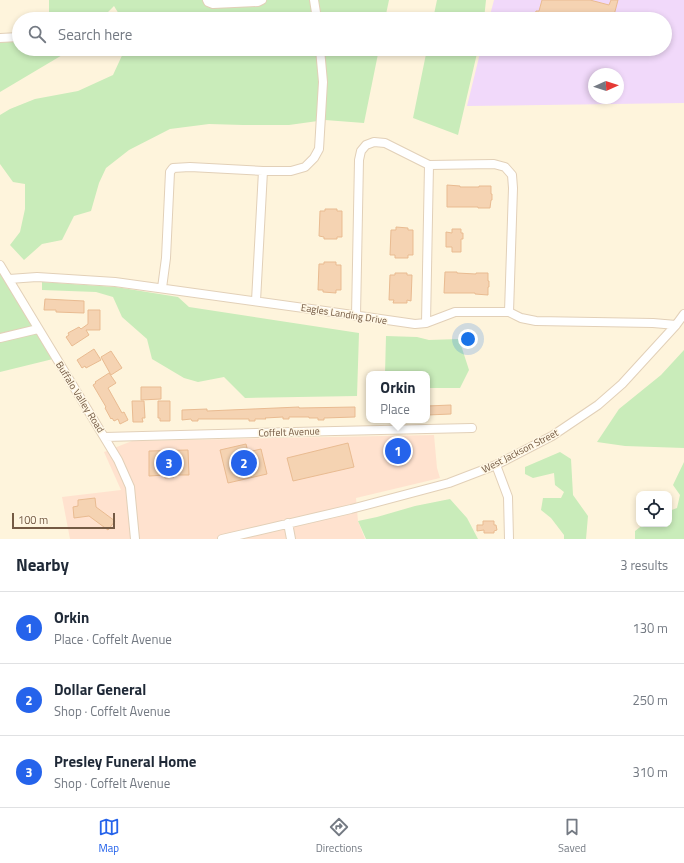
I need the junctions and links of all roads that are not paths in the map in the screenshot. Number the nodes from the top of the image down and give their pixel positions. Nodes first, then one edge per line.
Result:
1 (207, 0) edge
2 (262, 0) edge
3 (314, 0) edge
4 (316, 12) edge
5 (12, 37) edge
6 (0, 38) edge
7 (321, 56) edge
8 (429, 165) junction
9 (262, 171) junction
10 (0, 265) edge
11 (9, 279) junction
12 (162, 288) junction
13 (256, 301) junction
14 (509, 312) junction
15 (684, 314) edge
16 (356, 316) junction
17 (426, 323) junction
18 (676, 325) junction
19 (38, 329) junction
20 (0, 338) edge
21 (472, 428) dead end
22 (105, 437) junction
23 (496, 465) junction
24 (288, 523) junction
25 (235, 537) edge
26 (135, 539) edge
27 (222, 539) edge
28 (292, 539) edge
29 (509, 539) edge

1 - 2 street
3 - 4 street
5 - 6 street
7 - 9 street
8 - 14 street
8 - 16 street
8 - 17 street
9 - 12 street
9 - 13 street
10 - 11 street, Buffalo Valley Road
11 - 12 street, Eagles Landing Drive
11 - 19 street, Buffalo Valley Road
12 - 13 street, Eagles Landing Drive
13 - 16 street, Eagles Landing Drive
14 - 17 street, Eagles Landing Drive
14 - 18 street, Eagles Landing Drive
15 - 18 street, West Jackson Street
16 - 17 street, Eagles Landing Drive
18 - 23 street, West Jackson Street
19 - 20 street
19 - 22 street, Buffalo Valley Road
21 - 22 street, Coffelt Avenue
22 - 26 street, Buffalo Valley Road
23 - 24 street, West Jackson Street
23 - 29 street
24 - 25 street, West Jackson Street
24 - 28 street
25 - 27 street, West Jackson Street

